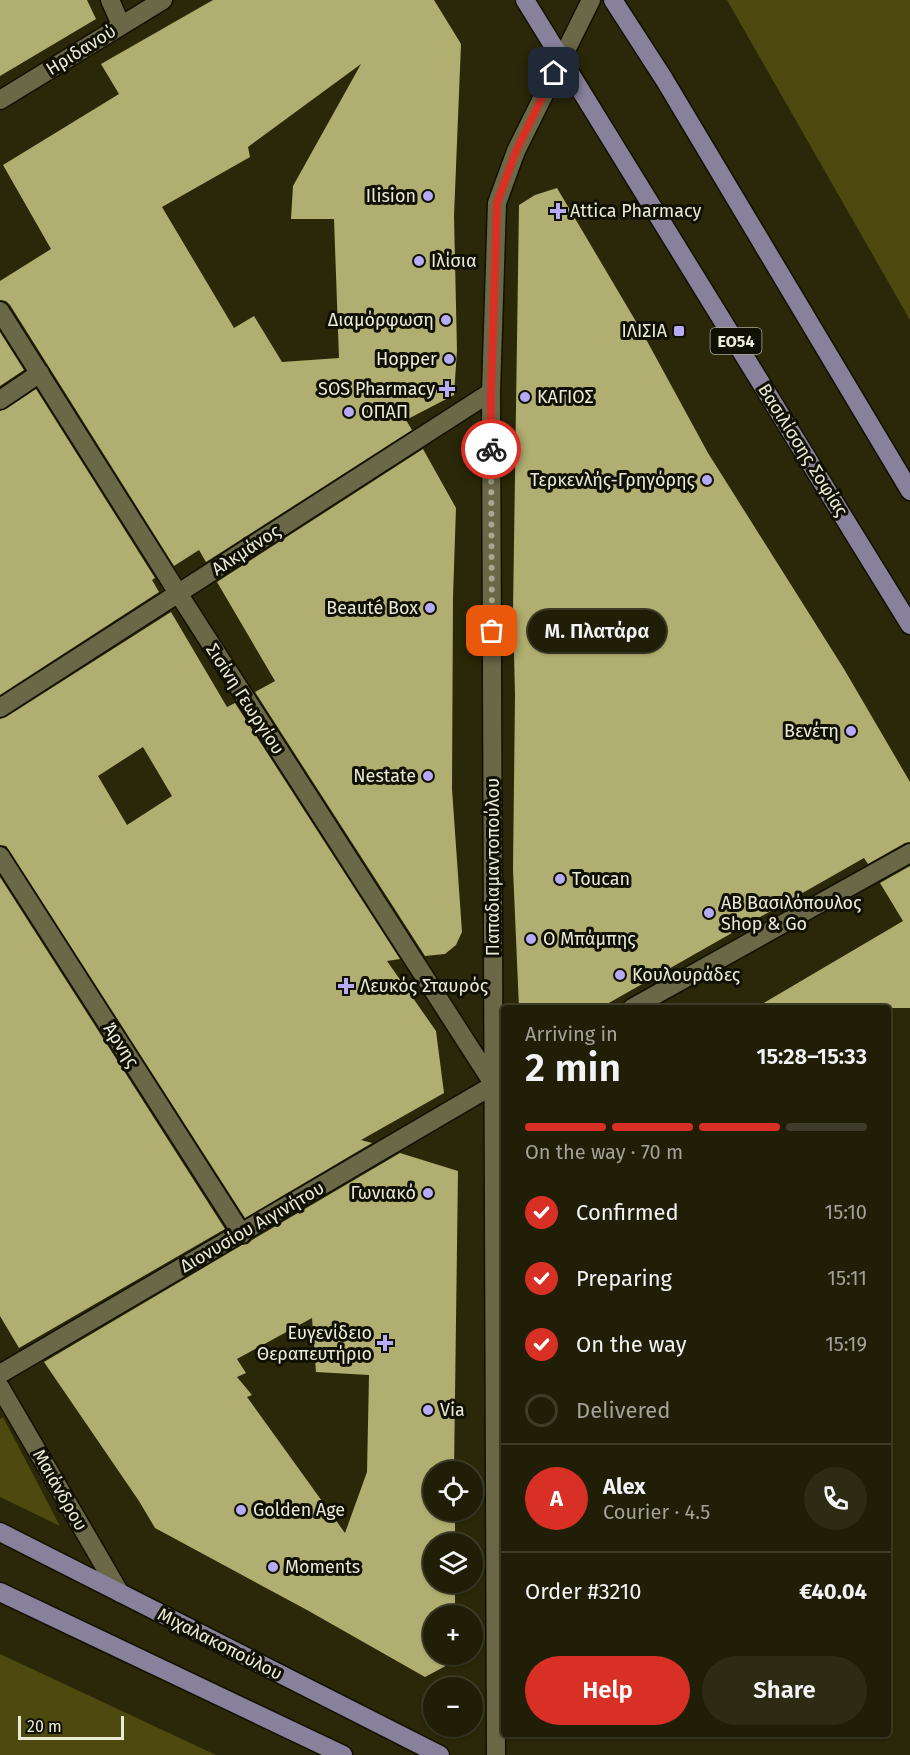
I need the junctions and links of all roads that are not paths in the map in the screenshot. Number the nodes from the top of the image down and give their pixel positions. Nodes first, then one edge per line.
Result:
1 (110, 0) edge
2 (163, 0) edge
3 (525, 0) edge
4 (591, 0) edge
5 (613, 0) edge
6 (121, 25) junction
7 (561, 58) junction
8 (0, 100) edge
9 (0, 310) edge
10 (40, 374) junction
11 (491, 392) junction
12 (0, 400) edge
13 (910, 491) edge
14 (178, 593) junction
15 (910, 625) edge
16 (0, 708) edge
17 (910, 853) edge
18 (0, 856) edge
19 (637, 1005) edge
20 (499, 1082) edge
21 (242, 1234) junction
22 (0, 1374) edge
23 (0, 1387) edge
24 (0, 1532) edge
25 (0, 1592) edge
26 (120, 1593) junction
27 (343, 1755) edge
28 (440, 1755) edge
29 (496, 1755) edge

1 - 6 street
2 - 6 street, Ηριδανού
3 - 7 main road, Βασιλίσσης Σοφίας / ΕΟ54
4 - 7 street, Παπαδιαμαντοπούλου
5 - 13 main road
6 - 8 street, Ηριδανού
7 - 11 street, Παπαδιαμαντοπούλου
7 - 15 main road, Βασιλίσσης Σοφίας / ΕΟ54
9 - 10 street, Σισίνη Γεωργίου
10 - 12 street
10 - 14 street, Σισίνη Γεωργίου
11 - 14 street, Αλκμάνος
11 - 20 street, Παπαδιαμαντοπούλου
14 - 16 street, Αλκμάνος
14 - 20 street, Σισίνη Γεωργίου
17 - 19 street
18 - 21 street, Άρνης
20 - 21 street, Διονυσίου Αιγινήτου
20 - 29 street, Παπαδιαμαντοπούλου
21 - 22 street, Διονυσίου Αιγινήτου
23 - 26 street, Μαιάνδρου
24 - 26 main road, Μιχαλακοπούλου
25 - 27 main road
26 - 28 main road, Μιχαλακοπούλου

